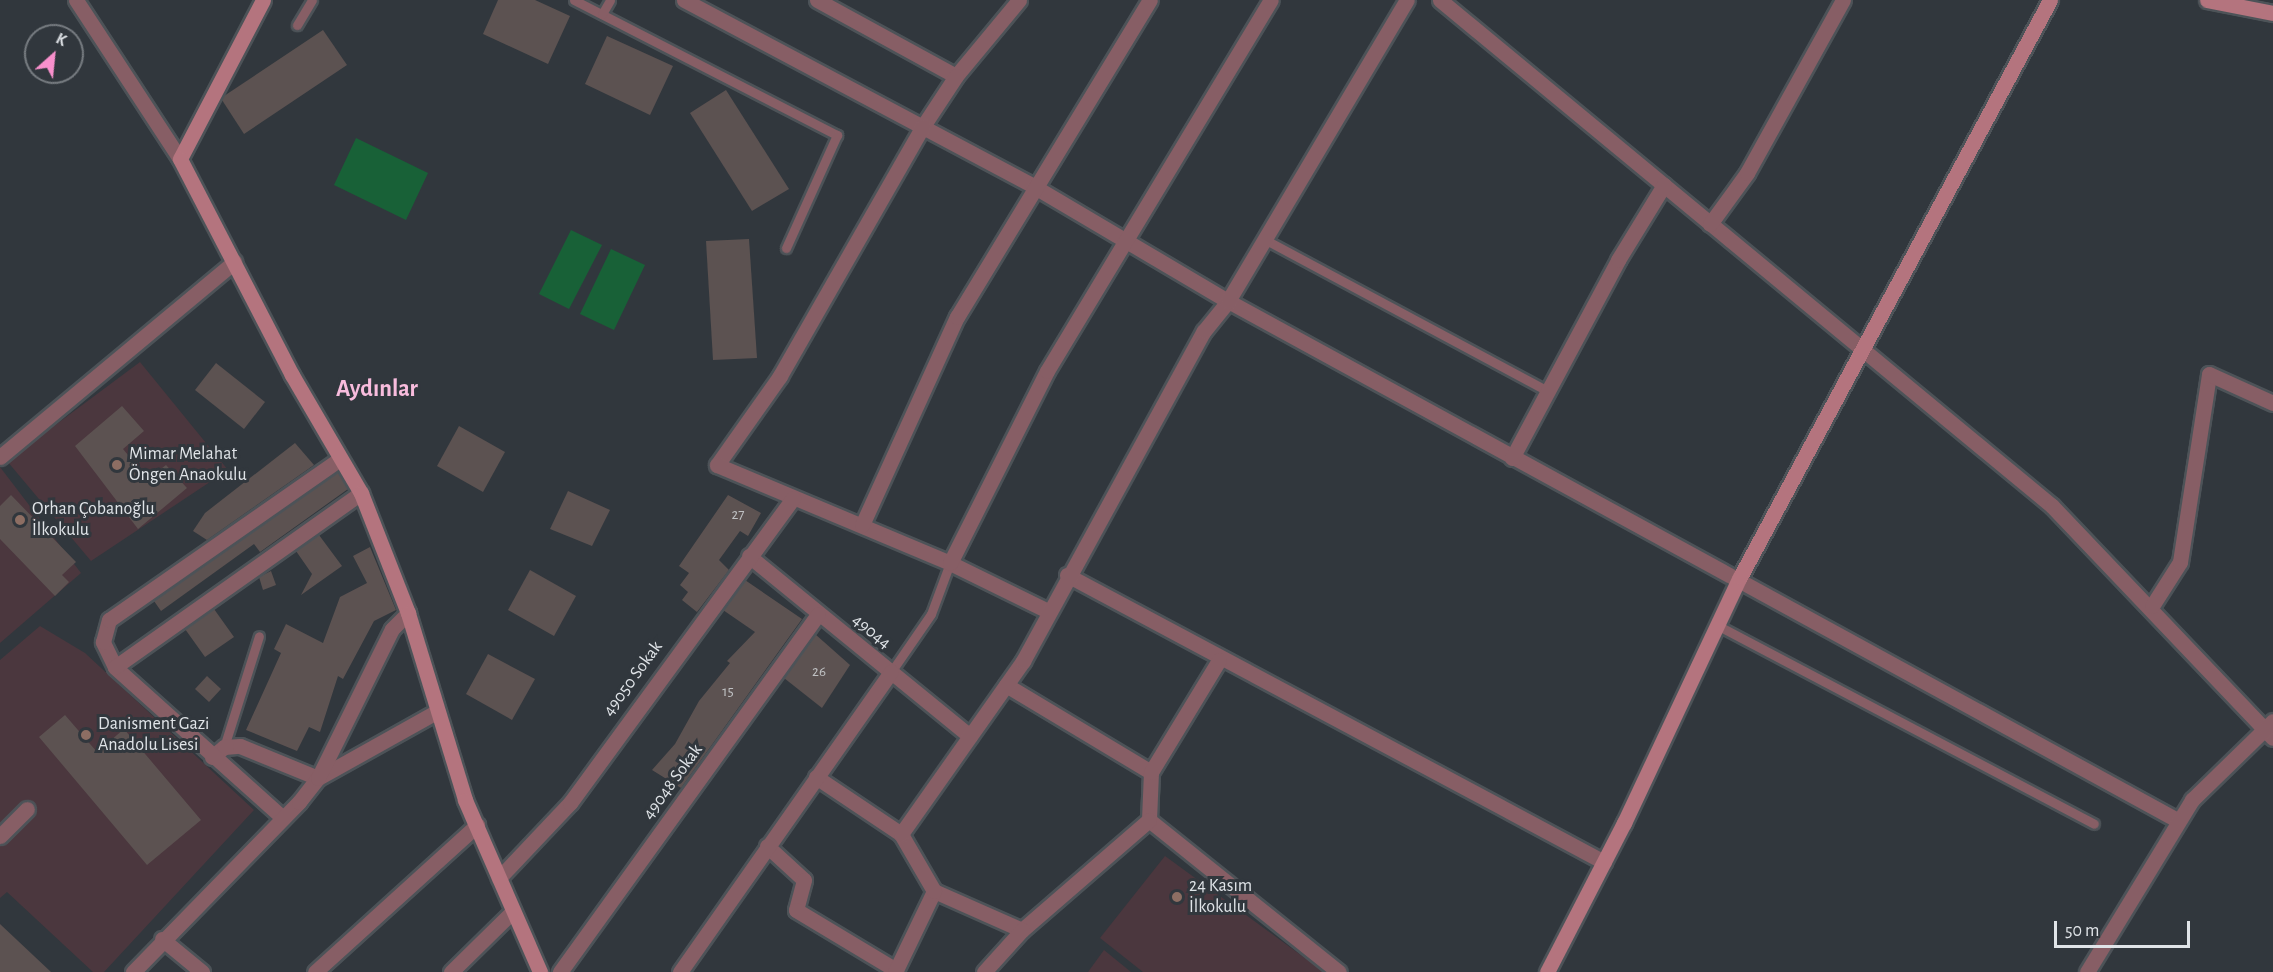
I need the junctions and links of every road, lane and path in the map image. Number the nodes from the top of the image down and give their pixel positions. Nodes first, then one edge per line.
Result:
1 (76, 0) edge
2 (263, 0) edge
3 (312, 0) edge
4 (574, 0) edge
5 (610, 0) edge
6 (684, 0) edge
7 (817, 0) edge
8 (1019, 0) edge
9 (1150, 0) edge
10 (1271, 0) edge
11 (1407, 0) edge
12 (1440, 0) edge
13 (1843, 0) edge
14 (2050, 0) edge
15 (2207, 0) edge
16 (2273, 13) edge
17 (602, 14) junction
18 (297, 25) dead end
19 (956, 76) junction
20 (923, 126) junction
21 (180, 159) junction
22 (1664, 186) junction
23 (1035, 187) junction
24 (1710, 224) junction
25 (1124, 239) junction
26 (1264, 239) junction
27 (786, 248) dead end
28 (234, 262) junction
29 (1228, 301) junction
30 (1862, 351) junction
31 (1547, 392) junction
32 (2273, 402) edge
33 (0, 457) edge
34 (1512, 458) junction
35 (340, 459) junction
36 (361, 493) junction
37 (793, 498) junction
38 (862, 525) junction
39 (748, 556) junction
40 (950, 563) junction
41 (1067, 575) junction
42 (1740, 577) junction
43 (2152, 606) junction
44 (1048, 611) junction
45 (408, 613) junction
46 (818, 614) junction
47 (1717, 625) junction
48 (259, 636) dead end
49 (1219, 660) junction
50 (115, 667) junction
51 (891, 672) junction
52 (1006, 685) junction
53 (438, 711) junction
54 (2270, 729) edge
55 (970, 736) junction
56 (218, 752) junction
57 (1151, 772) junction
58 (816, 777) junction
59 (318, 778) junction
60 (27, 810) dead end
61 (283, 818) junction
62 (1149, 820) junction
63 (2177, 820) junction
64 (2094, 824) dead end
65 (477, 825) junction
66 (901, 834) junction
67 (0, 836) edge
68 (767, 846) junction
69 (1604, 862) junction
70 (499, 878) junction
71 (934, 891) junction
72 (513, 911) junction
73 (1022, 930) junction
74 (162, 939) junction
75 (895, 971) edge
76 (133, 972) edge
77 (202, 972) edge
78 (315, 972) edge
79 (451, 972) edge
80 (540, 972) edge
81 (560, 972) edge
82 (680, 972) edge
83 (984, 972) edge
84 (1339, 972) edge
85 (1547, 972) edge
86 (2087, 972) edge

1 - 21 street
2 - 21 main road
3 - 18 lane
4 - 17 lane
5 - 17 lane
6 - 20 street
7 - 19 street
8 - 19 street
9 - 23 street
10 - 25 street
11 - 26 street
12 - 22 street
13 - 24 street
14 - 30 main road
15 - 16 main road
17 - 27 lane
19 - 20 street
20 - 23 street
20 - 37 street
21 - 28 main road
22 - 24 street
22 - 31 street
23 - 25 street
23 - 38 street
24 - 30 street
25 - 29 street
25 - 40 street
26 - 29 street
26 - 31 lane
28 - 33 street
28 - 35 main road
29 - 34 street
29 - 41 street
30 - 42 main road
30 - 43 street
31 - 34 street
32 - 43 street
34 - 42 street
35 - 36 main road
35 - 50 street
36 - 45 main road
36 - 50 street
37 - 38 street
37 - 39 street, 49050 Sokak
38 - 40 street
39 - 46 street, 49044
39 - 70 street, 49050 Sokak
40 - 44 street
40 - 51 lane
41 - 44 street
41 - 49 street
42 - 47 main road
42 - 63 street
43 - 54 street
44 - 52 street
45 - 53 main road
45 - 59 street
46 - 51 street, 49044
46 - 81 street, 49048 Sokak
47 - 64 lane
47 - 69 main road
48 - 56 lane
49 - 57 street
49 - 69 street
50 - 56 street
51 - 55 street, 49044
51 - 58 street
52 - 55 street
52 - 57 street
53 - 59 street
53 - 65 main road
54 - 63 street
55 - 66 street
56 - 59 street
56 - 61 street
57 - 62 street
58 - 66 street
58 - 68 street
59 - 61 street
60 - 67 street
61 - 74 street
62 - 73 street
62 - 84 street
63 - 86 street
65 - 70 main road
65 - 78 street
66 - 71 street
68 - 75 street
68 - 82 street
69 - 85 main road
70 - 72 main road
71 - 73 street
71 - 75 street
72 - 79 street
72 - 80 main road
73 - 83 street
74 - 76 street
74 - 77 street

